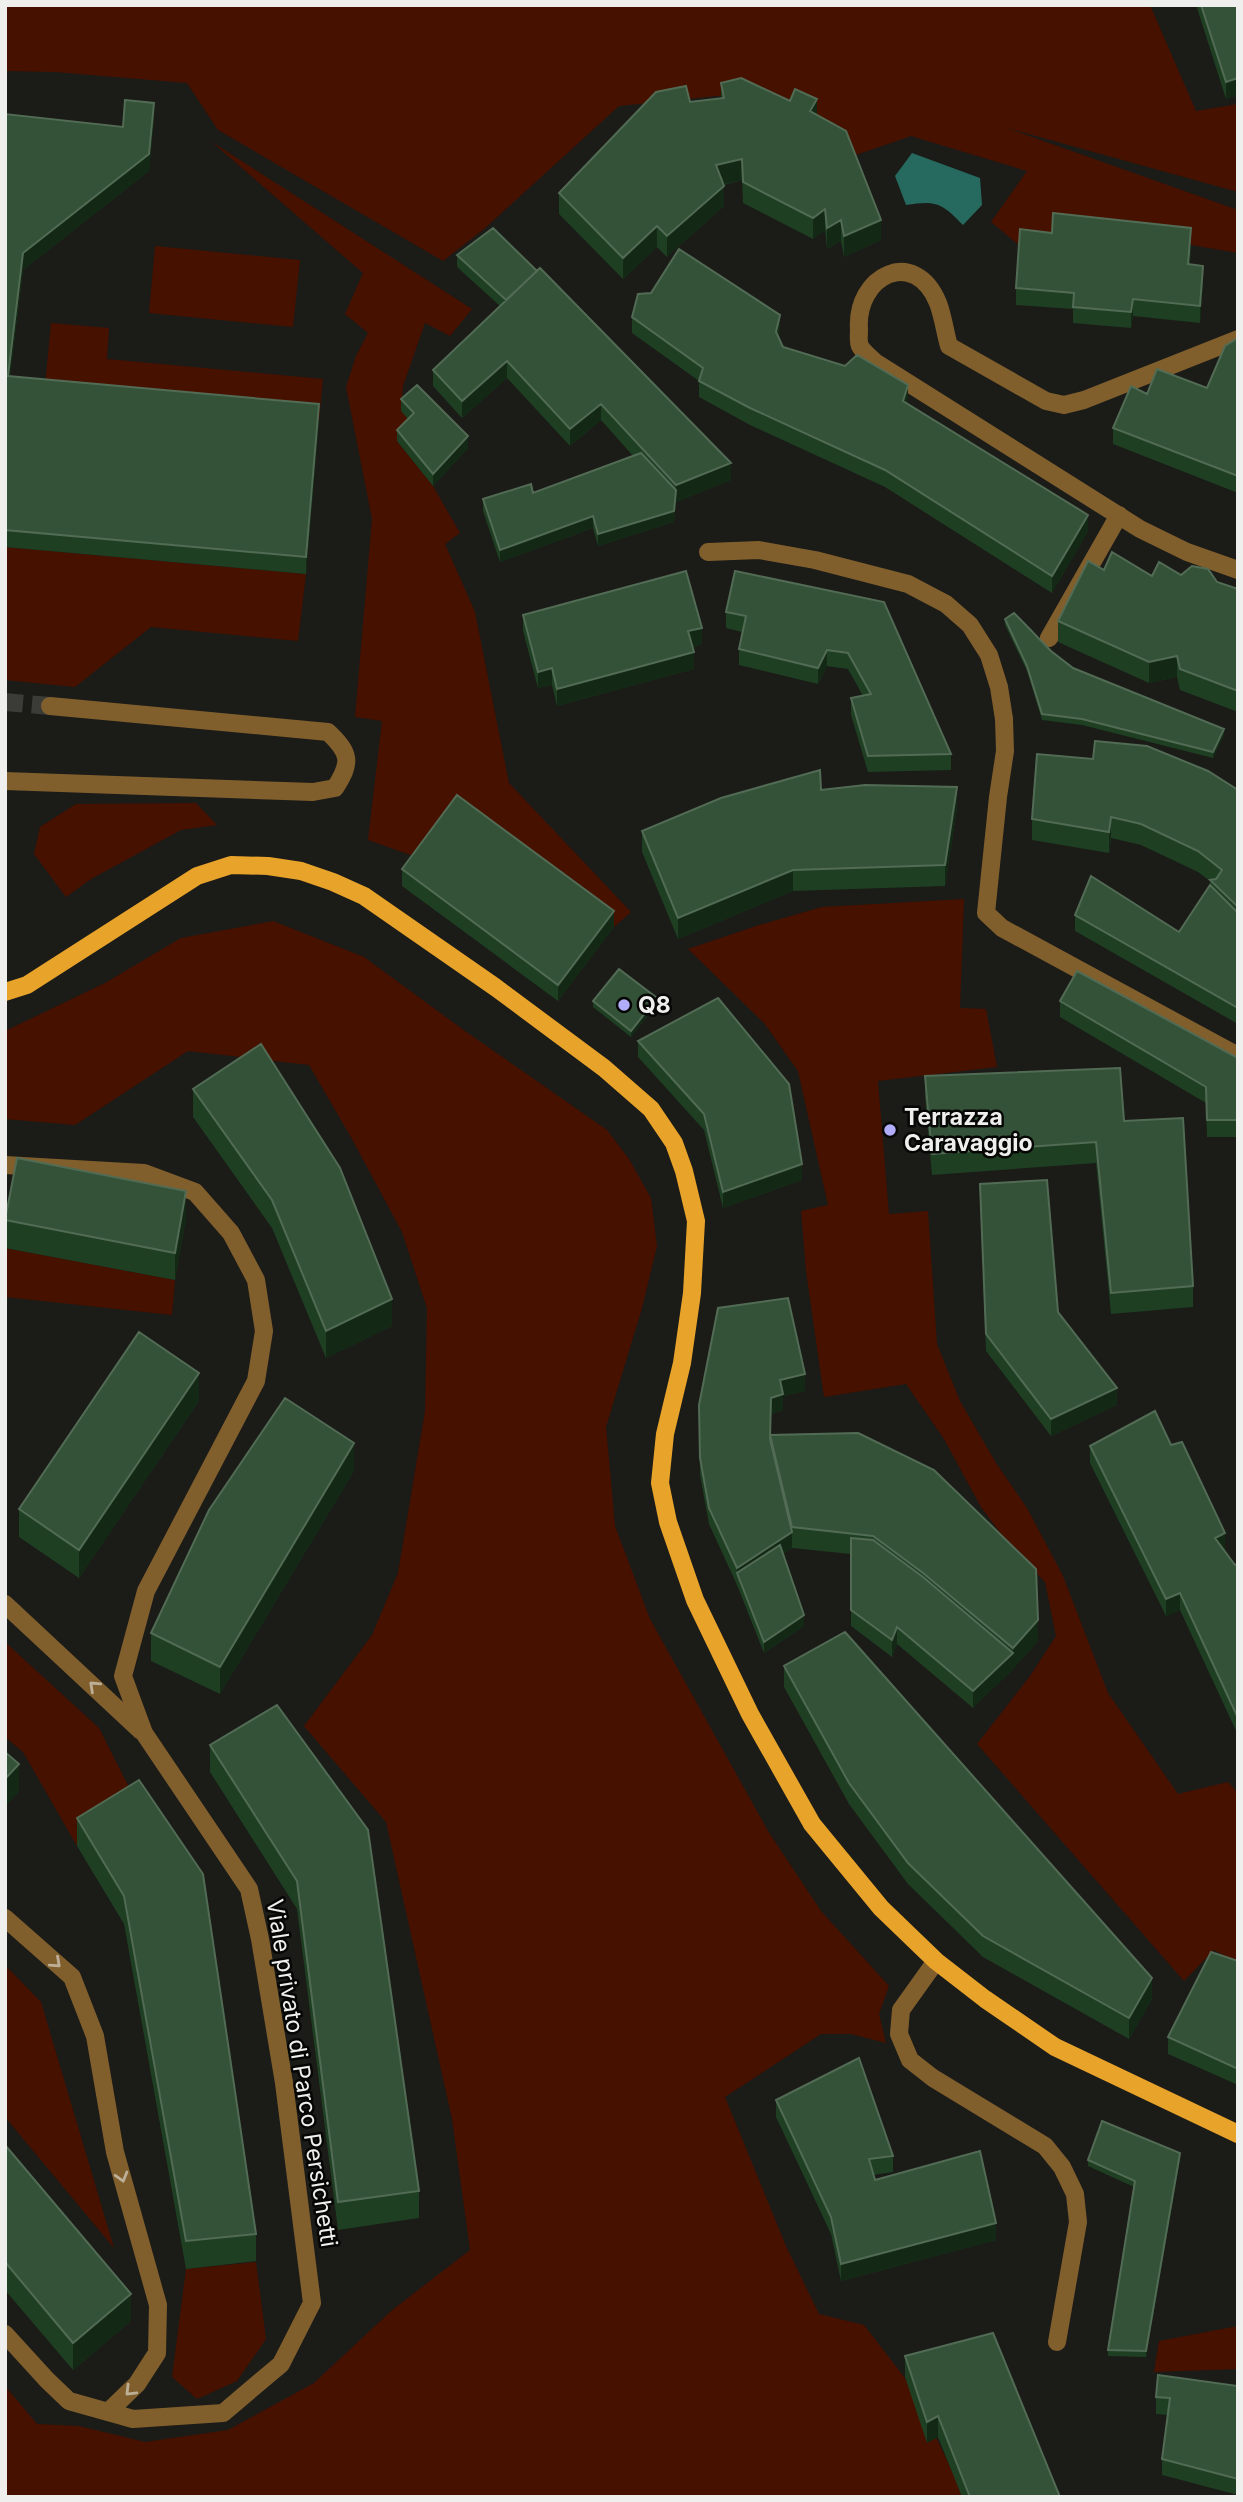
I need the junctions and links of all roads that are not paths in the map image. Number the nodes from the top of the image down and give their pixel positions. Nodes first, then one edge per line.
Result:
1 (1238, 339) edge
2 (1119, 515) junction
3 (708, 552) dead end
4 (1238, 570) edge
5 (1049, 638) dead end
6 (50, 706) tunnel mouth
7 (5, 781) edge
8 (5, 992) edge
9 (1238, 1056) edge
10 (5, 1165) edge
11 (5, 1604) edge
12 (144, 1733) junction
13 (5, 1918) edge
14 (936, 1961) junction
15 (1238, 2134) edge
16 (5, 2334) edge
17 (1057, 2342) dead end
18 (108, 2412) junction

1 - 2 street
2 - 4 street
2 - 5 street
3 - 9 street
6 - 7 street
8 - 14 main road
10 - 12 street, Viale privato di Parco Persichetti
12 -> 11 street
12 - 18 street, Viale privato di Parco Persichetti
13 -> 18 street
14 - 15 main road
14 - 17 street
16 - 18 street, Viale privato di Parco Persichetti

